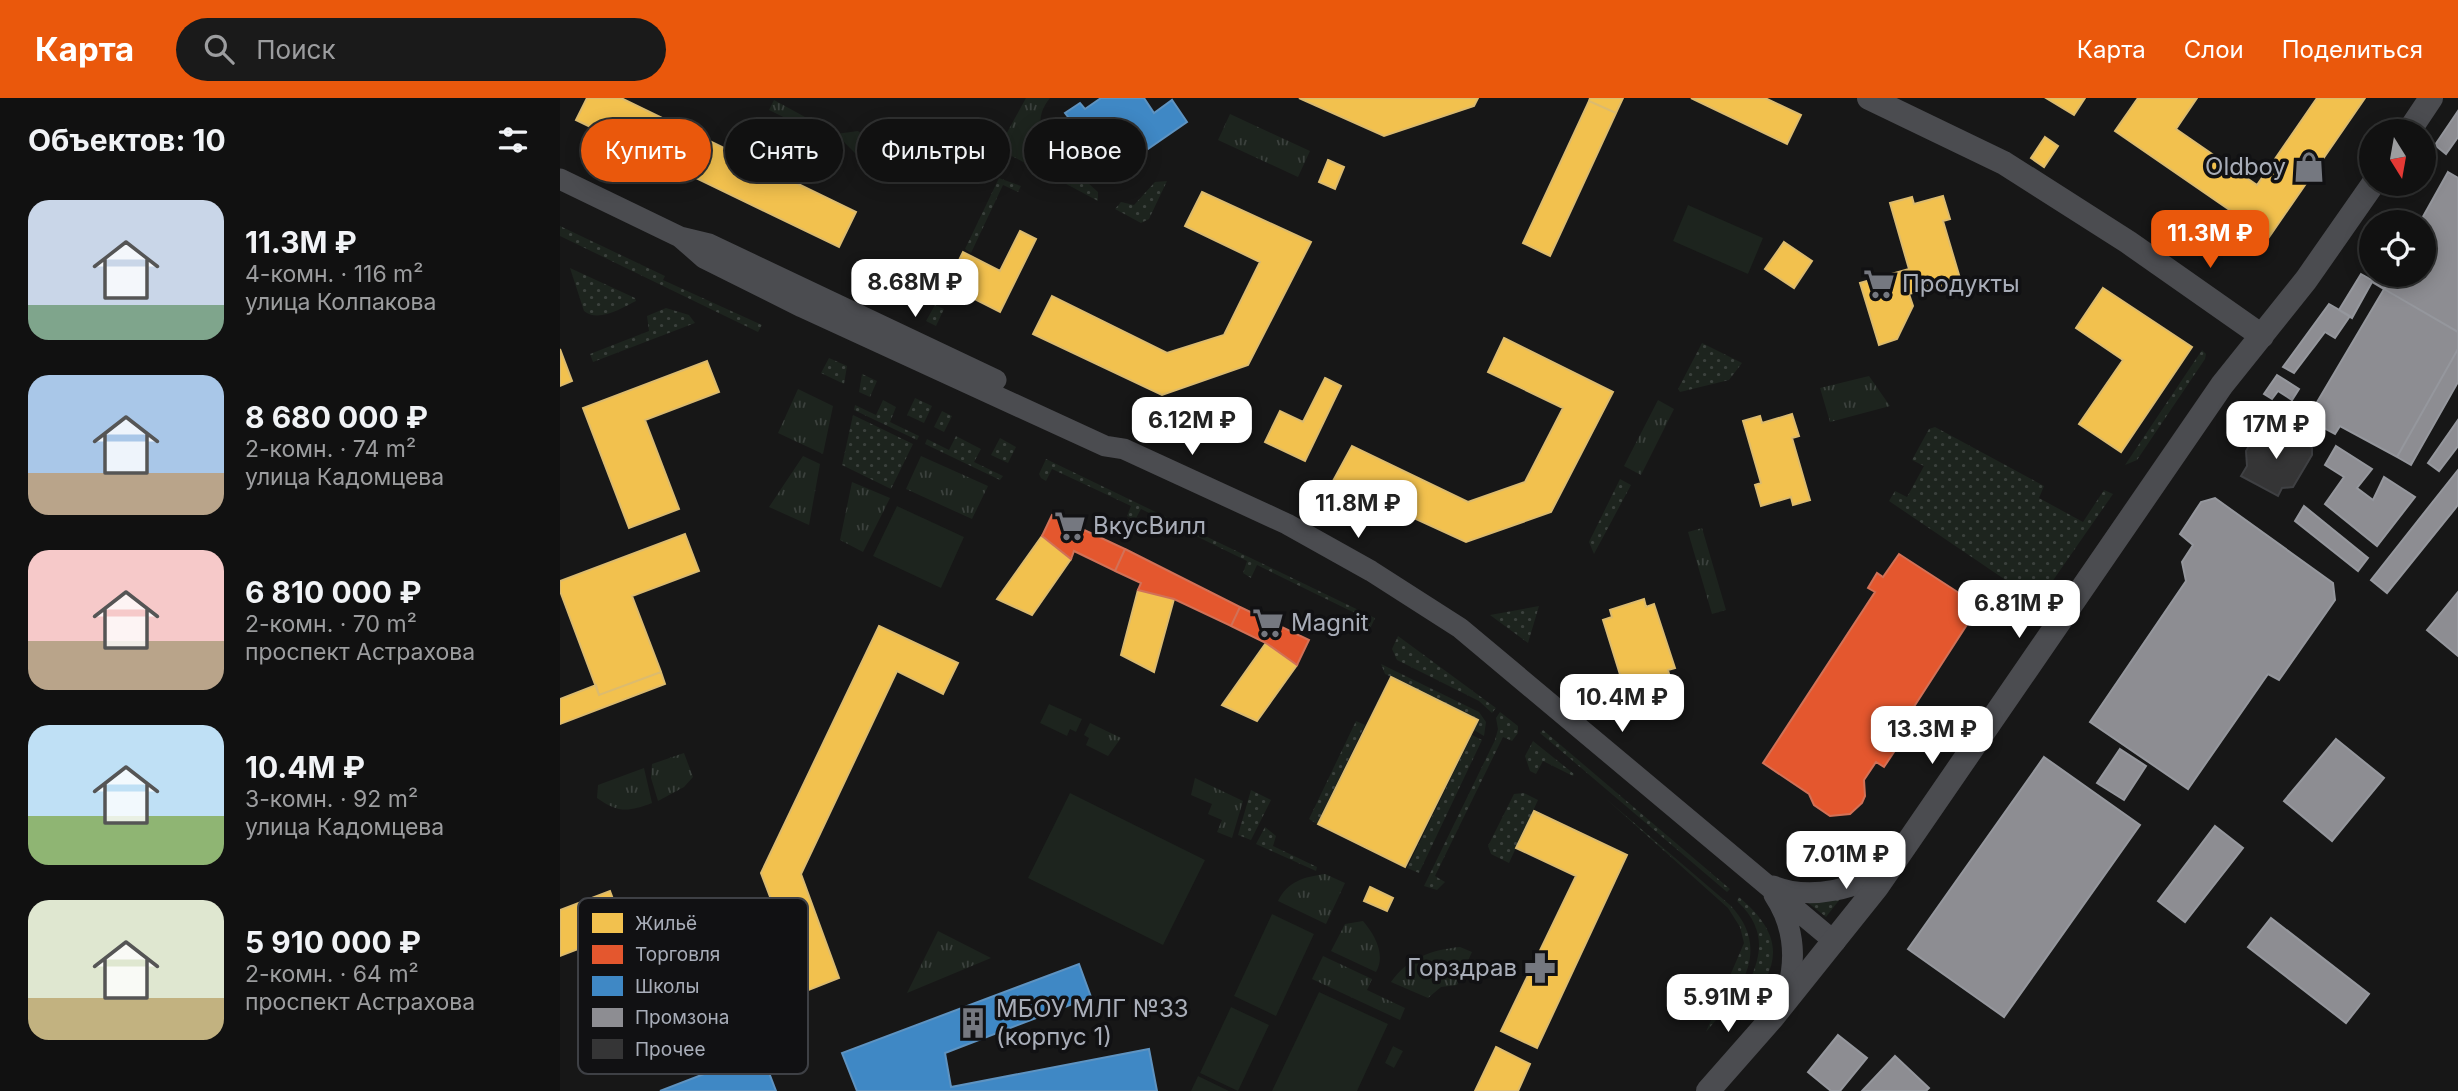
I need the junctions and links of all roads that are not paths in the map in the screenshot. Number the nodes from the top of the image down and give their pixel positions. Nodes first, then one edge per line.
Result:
1 (1870, 98) edge
2 (2431, 98) edge
3 (2417, 119) edge
4 (560, 179) edge
5 (2364, 196) edge
6 (2262, 336) junction
7 (1892, 866) junction
8 (1764, 882) junction
9 (1835, 942) junction
10 (1782, 1007) junction
11 (1708, 1091) edge

1 - 6 street
2 - 3 street
4 - 8 street
5 - 6 street
6 - 7 street
7 - 8 street
7 - 9 street
8 - 9 street
8 - 10 street
9 - 10 street
10 - 11 street

